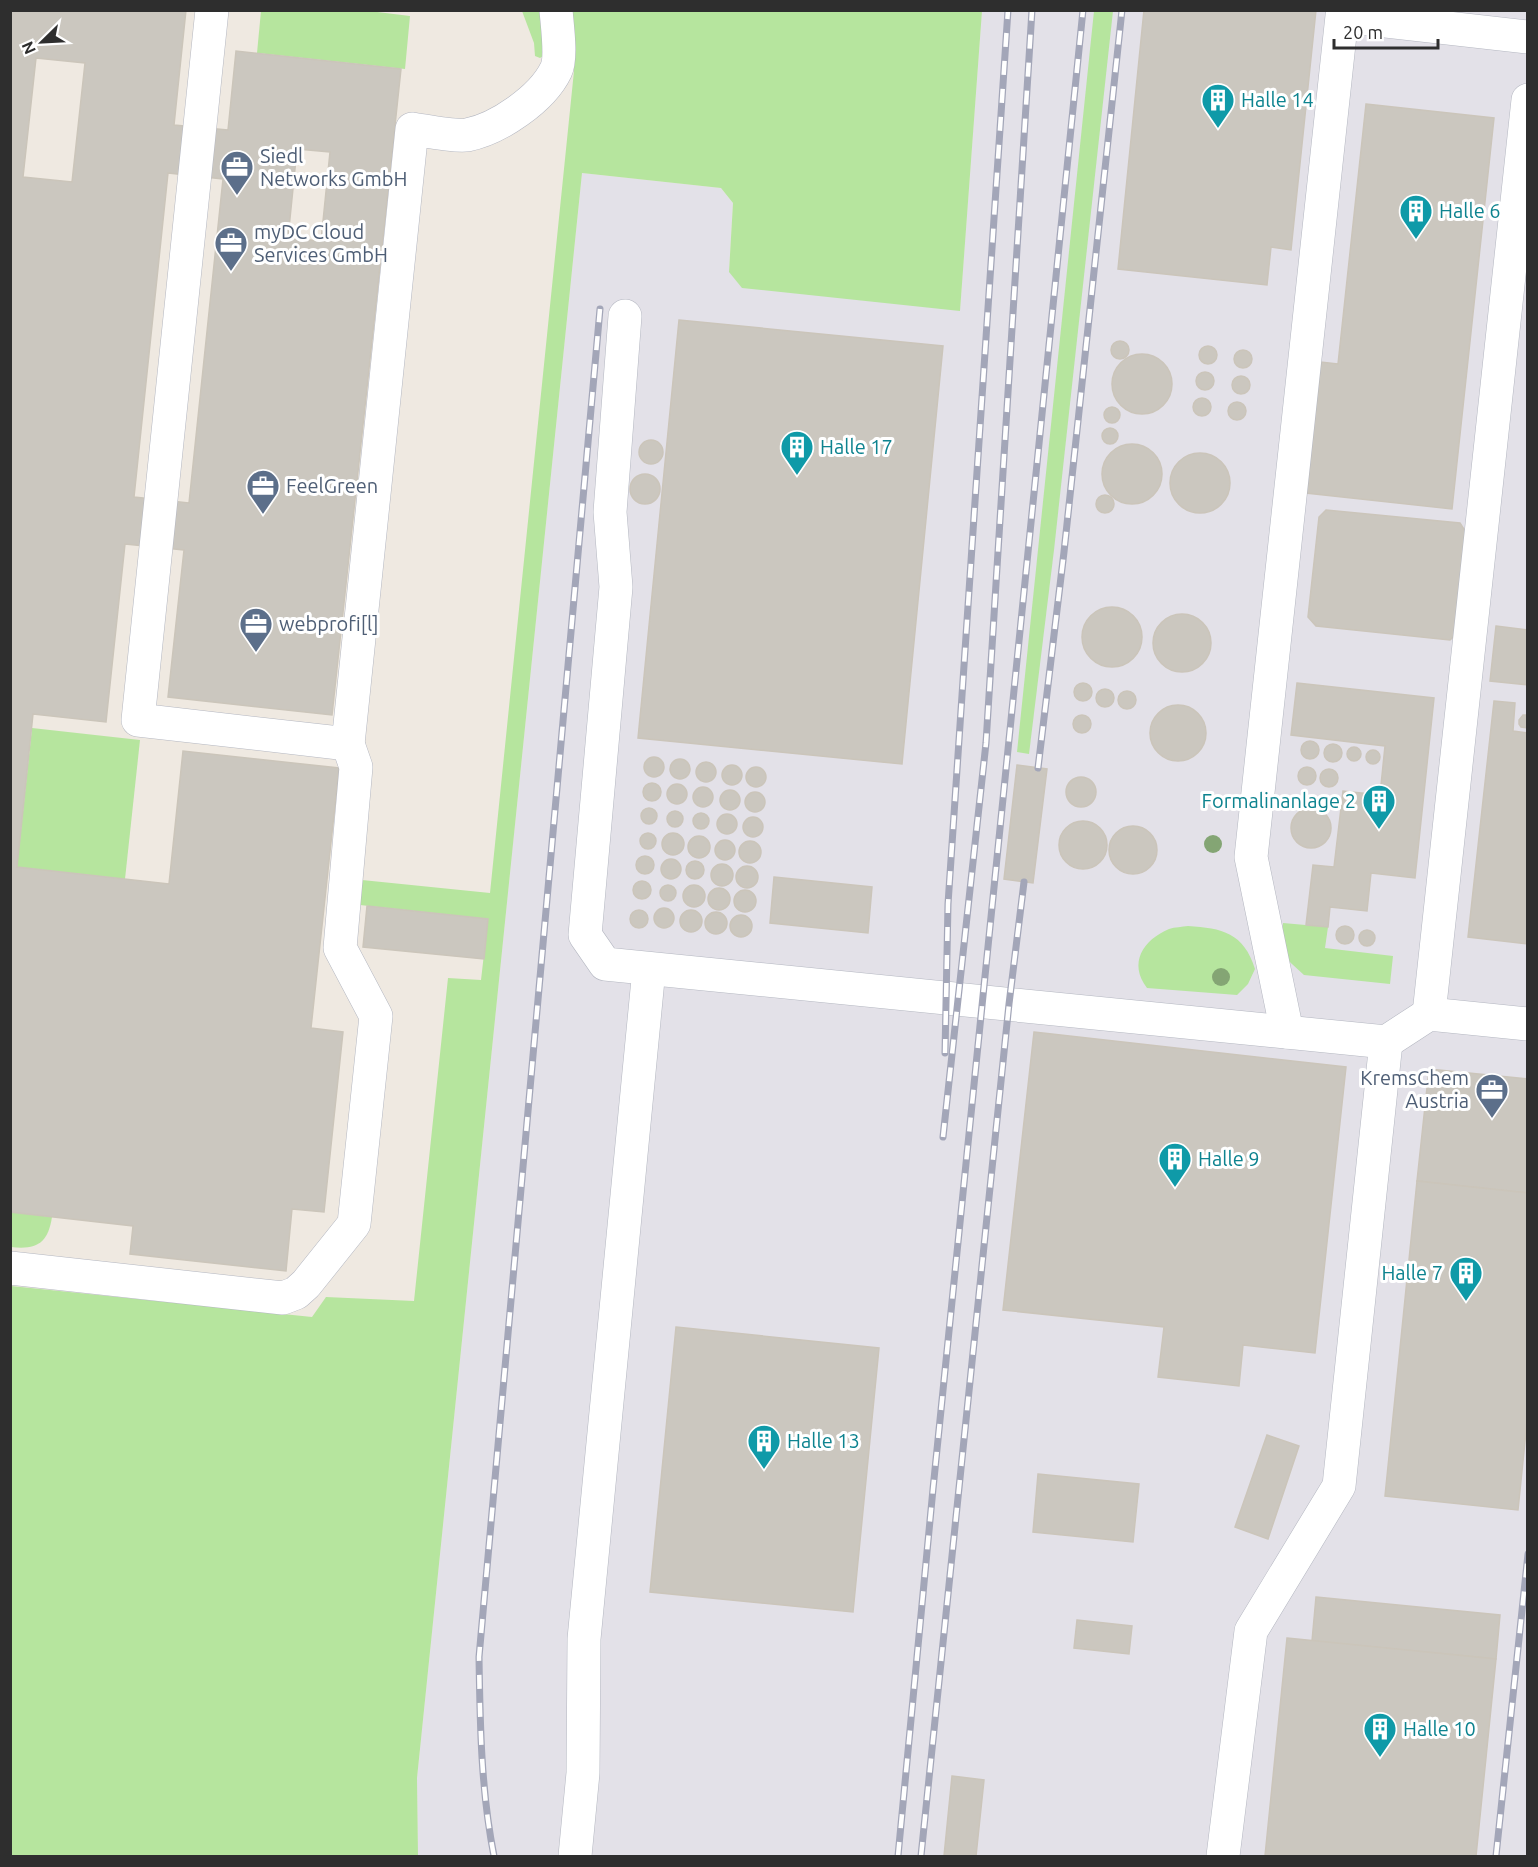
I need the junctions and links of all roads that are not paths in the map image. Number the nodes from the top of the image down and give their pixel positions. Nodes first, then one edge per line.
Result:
1 (212, 10) edge
2 (556, 10) edge
3 (1527, 37) edge
4 (1527, 100) edge
5 (625, 316) dead end
6 (348, 744) junction
7 (649, 969) junction
8 (1429, 1014) junction
9 (1527, 1024) edge
10 (1287, 1032) junction
11 (1386, 1042) junction
12 (10, 1268) edge
13 (575, 1857) edge
14 (1223, 1857) edge

1 - 6 lane
2 - 6 lane
3 - 10 lane
4 - 8 lane
5 - 7 lane
6 - 12 lane
7 - 10 lane
7 - 13 lane
8 - 9 lane
8 - 11 lane
10 - 11 lane
11 - 14 lane

